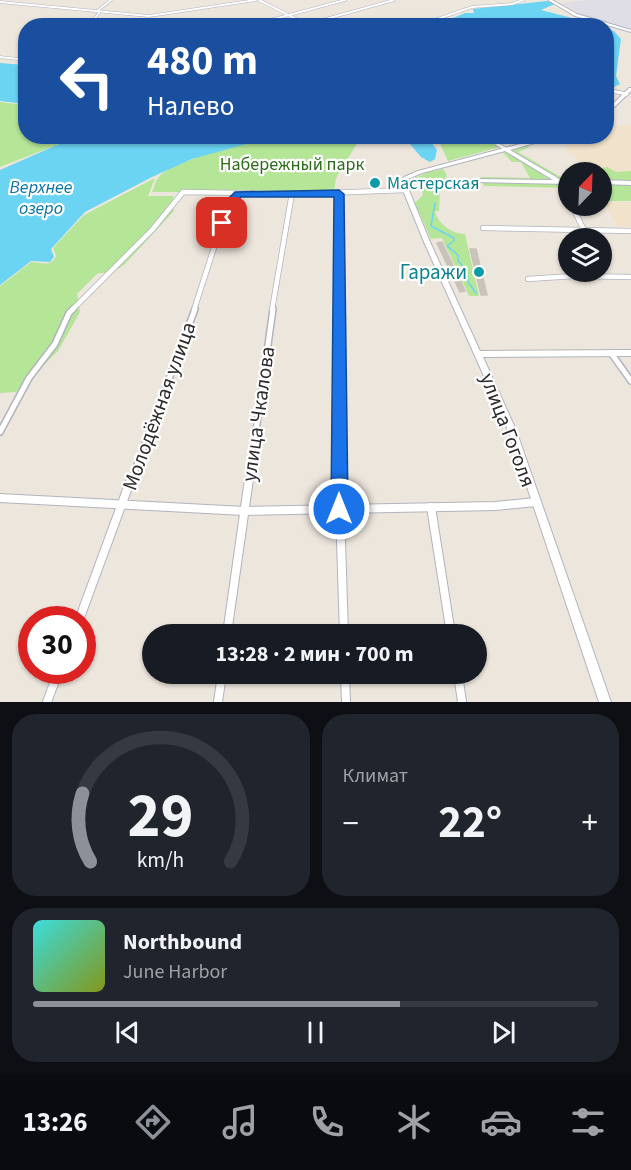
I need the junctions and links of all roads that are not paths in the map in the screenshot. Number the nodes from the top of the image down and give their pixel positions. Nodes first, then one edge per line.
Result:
1 (111, 0) edge
2 (258, 0) edge
3 (329, 0) edge
4 (345, 0) edge
5 (394, 0) edge
6 (523, 0) edge
7 (551, 0) edge
8 (0, 2) edge
9 (335, 2) junction
10 (98, 12) junction
11 (290, 15) junction
12 (93, 18) edge
13 (279, 18) edge
14 (296, 18) edge
15 (333, 18) edge
16 (439, 18) edge
17 (586, 18) edge
18 (614, 27) edge
19 (631, 32) edge
20 (0, 57) edge
21 (18, 59) edge
22 (614, 91) edge
23 (630, 93) edge
24 (614, 107) edge
25 (497, 144) edge
26 (529, 144) edge
27 (507, 150) junction
28 (478, 180) dead end
29 (558, 181) edge
30 (558, 182) edge
31 (612, 182) edge
32 (631, 183) edge
33 (405, 190) junction
34 (183, 192) joint
35 (292, 193) junction
36 (238, 194) junction
37 (339, 194) junction
38 (483, 228) dead end
39 (558, 229) edge
40 (612, 231) edge
41 (631, 231) edge
42 (631, 277) edge
43 (528, 279) dead end
44 (611, 353) junction
45 (631, 353) edge
46 (478, 354) junction
47 (631, 381) edge
48 (0, 432) edge
49 (0, 498) edge
50 (536, 502) junction
51 (122, 506) junction
52 (431, 507) junction
53 (339, 509) junction
54 (244, 511) junction
55 (84, 606) edge
56 (228, 624) edge
57 (344, 624) edge
58 (450, 624) edge
59 (54, 684) edge
60 (221, 684) edge
61 (345, 684) edge
62 (459, 684) edge
63 (47, 702) edge
64 (218, 702) edge
65 (346, 702) edge
66 (462, 702) edge
67 (605, 702) edge

1 - 10 street
2 - 10 street
2 - 11 street
3 - 9 street
4 - 9 street
5 - 15 street
6 - 16 street
7 - 17 main road
8 - 10 street
9 - 11 street
10 - 12 street
11 - 13 street
11 - 14 street
18 - 19 main road
20 - 21 street
22 - 23 street
23 - 24 main road
25 - 27 street
26 - 27 main road
27 - 29 main road
27 - 33 main road
28 - 30 main road
31 - 32 main road
33 - 37 street
33 - 46 main road, улица Гоголя
34 - 36 street
34 - 48 street
35 - 36 street
35 - 37 street
35 - 54 street, улица Чкалова
36 - 51 street, Молодёжная улица
37 - 53 street
38 - 39 street
40 - 41 street
42 - 43 street
44 - 45 main road
44 - 46 main road
44 - 47 street
46 - 50 main road, улица Гоголя
49 - 51 street
50 - 52 street
50 - 67 main road, улица Гоголя
51 - 54 street
51 - 55 street, Молодёжная улица
52 - 53 street
52 - 58 street
53 - 54 street
53 - 57 street
54 - 56 street, улица Чкалова
59 - 63 street
60 - 64 street
61 - 65 street
62 - 66 street

